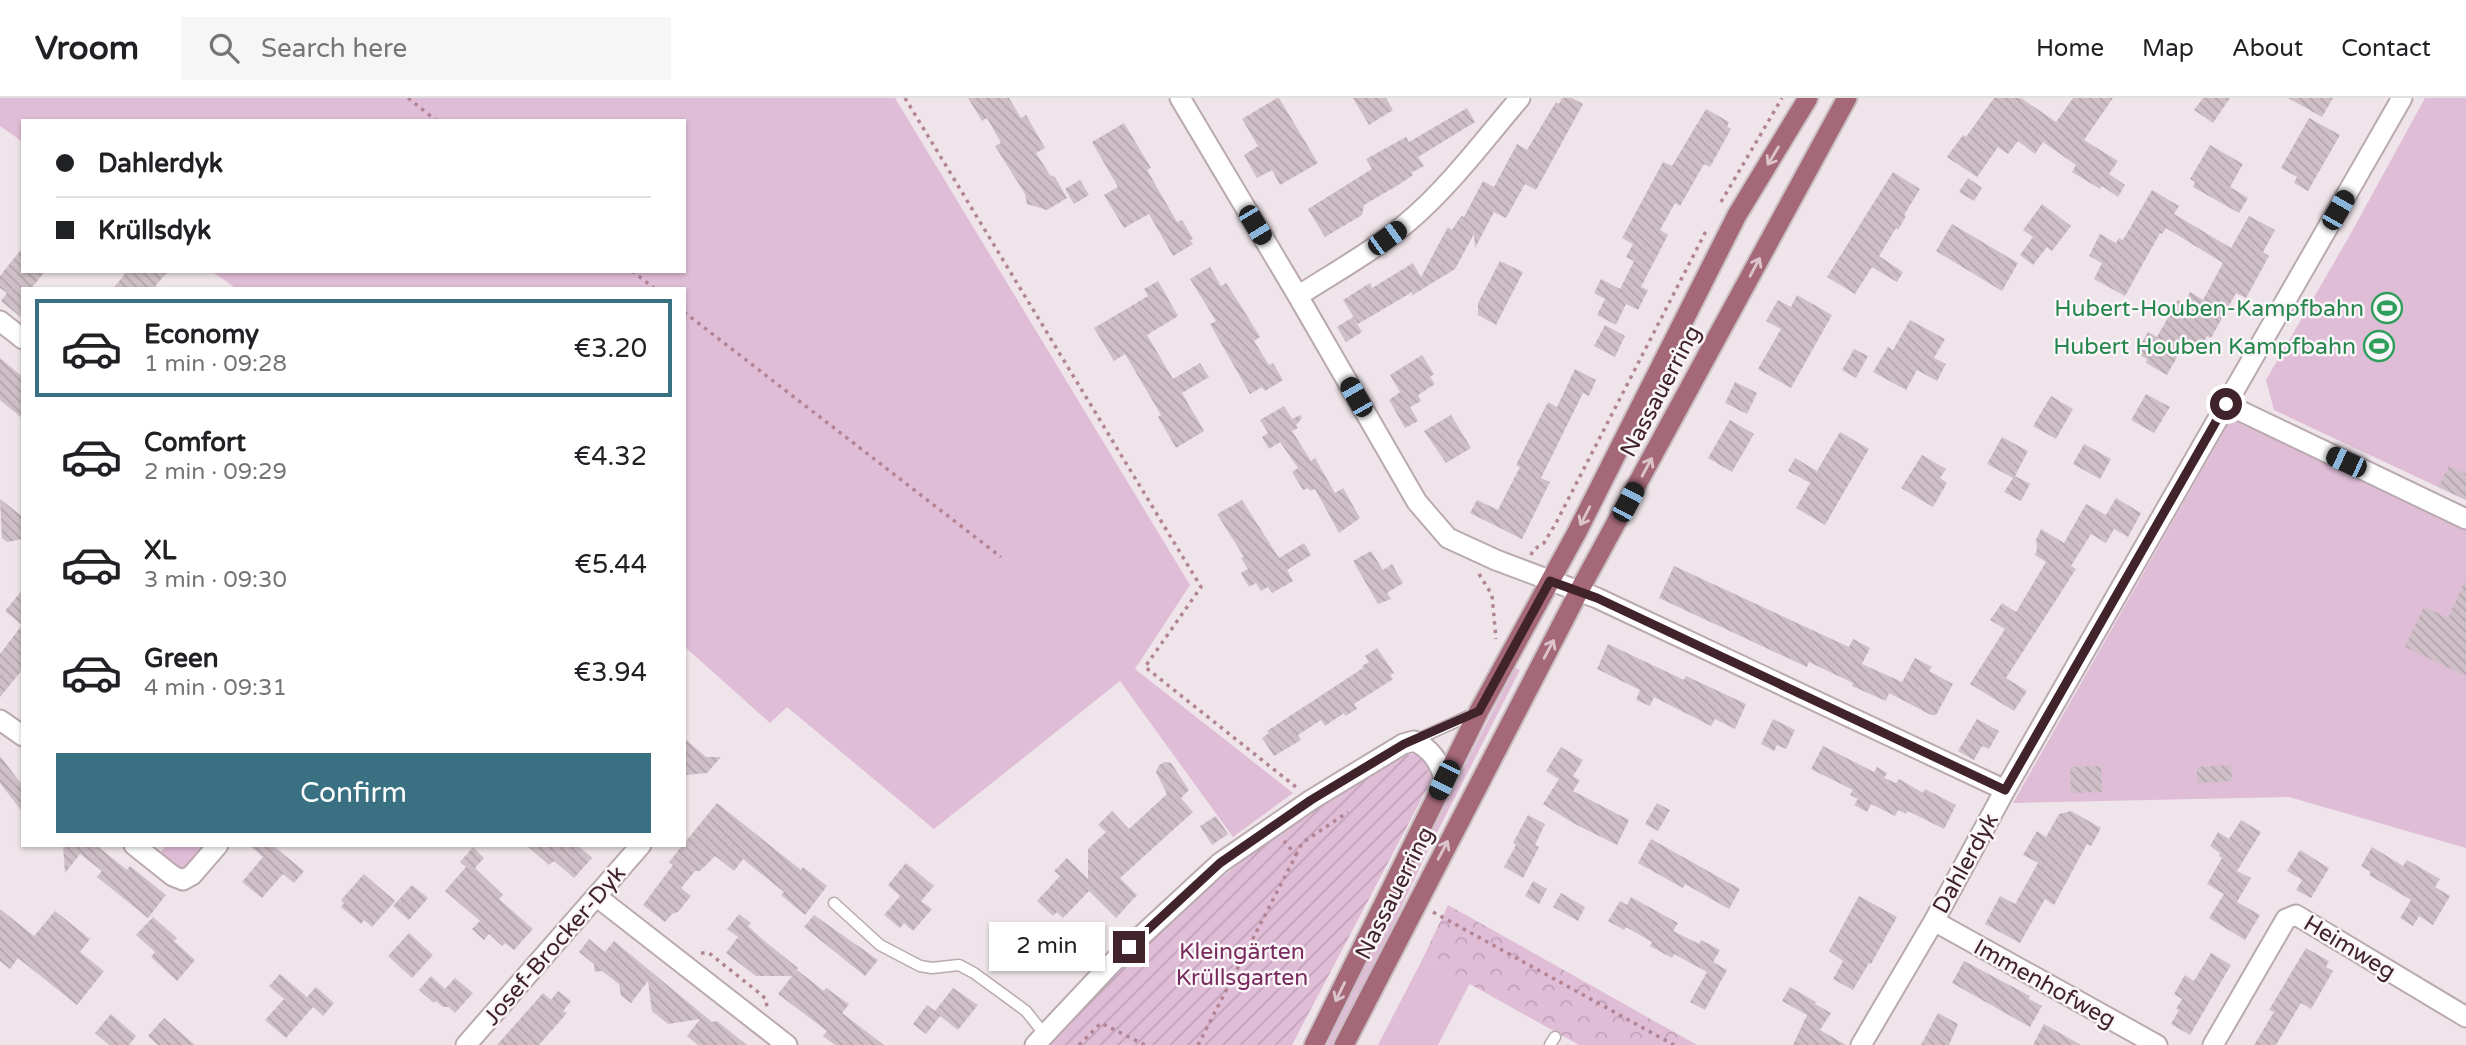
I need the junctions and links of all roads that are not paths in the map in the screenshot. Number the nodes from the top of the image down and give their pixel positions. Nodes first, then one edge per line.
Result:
1 (1180, 98) edge
2 (1520, 98) edge
3 (1808, 98) edge
4 (1847, 98) edge
5 (2402, 98) edge
6 (1298, 296) junction
7 (0, 321) edge
8 (21, 337) edge
9 (2226, 404) junction
10 (2466, 519) edge
11 (1550, 581) junction
12 (1579, 591) junction
13 (1479, 711) junction
14 (0, 720) edge
15 (21, 735) edge
16 (1414, 741) junction
17 (1444, 780) junction
18 (2005, 790) junction
19 (137, 847) edge
20 (216, 847) edge
21 (640, 847) edge
22 (596, 896) junction
23 (834, 903) dead end
24 (1934, 921) junction
25 (2466, 1017) edge
26 (1040, 1040) edge
27 (466, 1045) edge
28 (787, 1045) edge
29 (1314, 1045) edge
30 (1344, 1045) edge
31 (1861, 1045) edge
32 (2157, 1045) edge
33 (2213, 1045) edge

1 - 6 street
2 - 6 street
3 -> 11 main road, Nassauerring
12 -> 4 main road, Nassauerring
5 - 9 street, Dahlerdyk
6 - 11 street
7 - 8 street
9 - 10 street
9 - 18 street, Dahlerdyk
11 - 12 street
11 - 13 main road, Nassauerring
12 - 18 street
30 -> 12 main road, Nassauerring
13 - 16 lane
13 - 17 main road, Nassauerring
14 - 15 street
16 - 17 street
16 - 26 street
17 -> 29 main road, Nassauerring
18 - 24 street, Dahlerdyk
19 - 20 street
21 - 22 street, Josef-Brocker-Dyk
22 - 27 street, Josef-Brocker-Dyk
22 - 28 street
23 - 26 lane
24 - 31 street, Dahlerdyk
24 - 32 street, Immenhofweg
25 - 33 street, Heimweg

